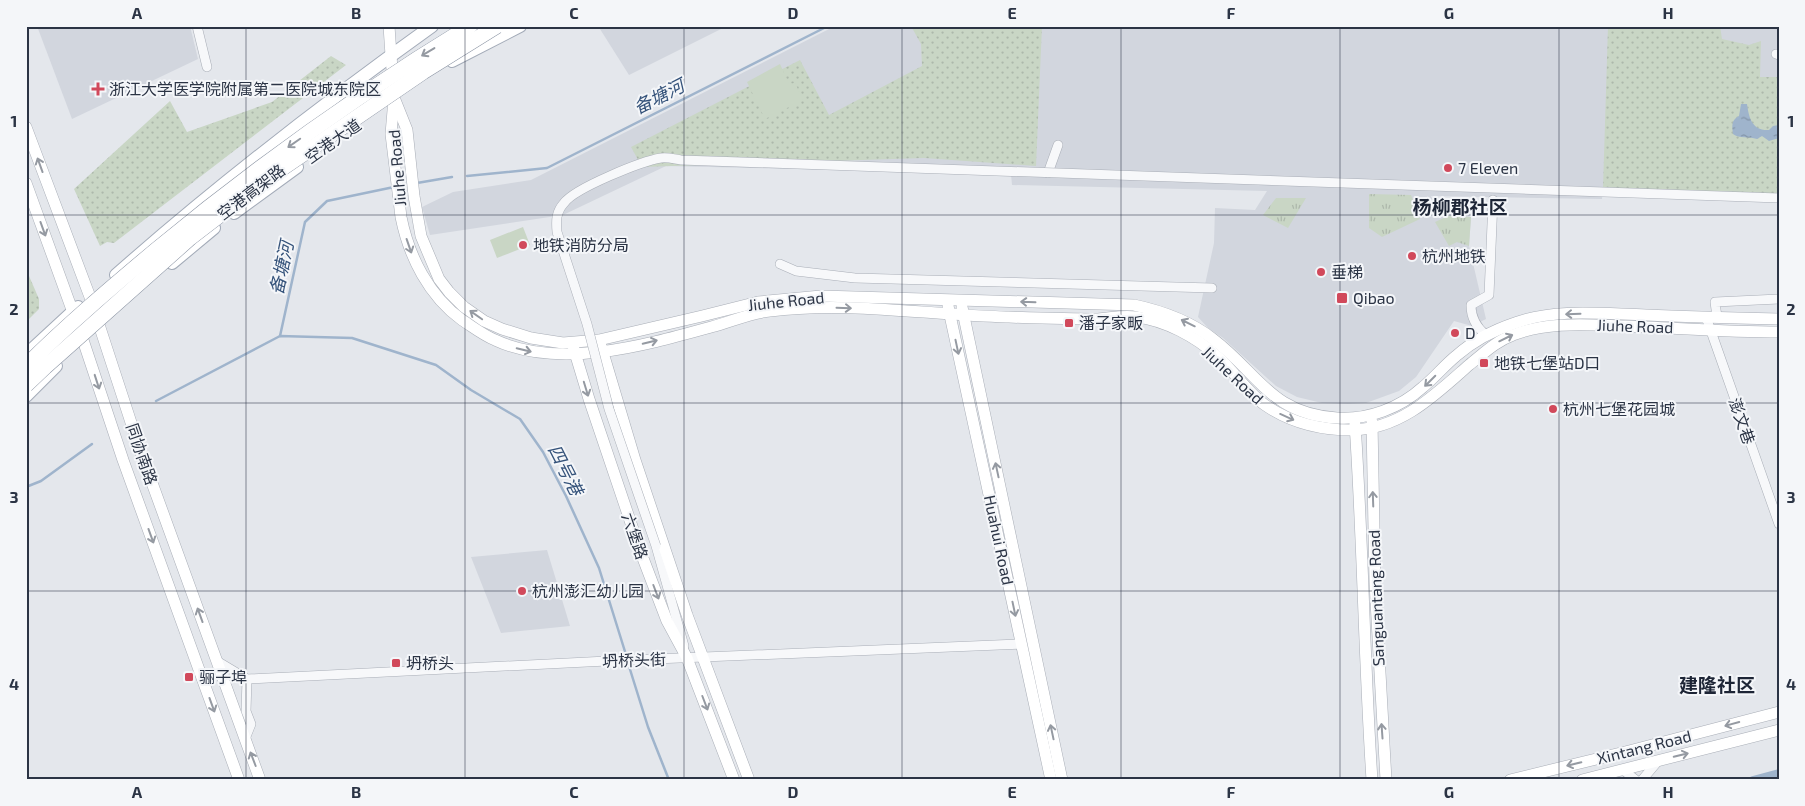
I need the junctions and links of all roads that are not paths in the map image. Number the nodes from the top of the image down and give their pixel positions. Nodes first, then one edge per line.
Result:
1 (197, 26) edge
2 (388, 26) edge
3 (432, 26) edge
4 (470, 26) edge
5 (497, 26) edge
6 (520, 26) edge
7 (390, 56) junction
8 (208, 67) dead end
9 (394, 98) junction
10 (26, 127) edge
11 (1058, 145) dead end
12 (1048, 173) junction
13 (26, 183) edge
14 (1779, 198) edge
15 (1493, 200) dead end
16 (780, 264) dead end
17 (1212, 288) dead end
18 (90, 297) junction
19 (1779, 299) edge
20 (947, 300) junction
21 (961, 300) junction
22 (72, 312) junction
23 (950, 313) junction
24 (964, 314) junction
25 (1711, 317) junction
26 (1779, 319) edge
27 (99, 325) junction
28 (1710, 330) junction
29 (1779, 332) edge
30 (1486, 335) junction
31 (83, 340) junction
32 (599, 340) junction
33 (574, 348) junction
34 (603, 352) junction
35 (26, 355) edge
36 (26, 366) edge
37 (26, 385) edge
38 (26, 396) edge
39 (1371, 416) junction
40 (1355, 418) junction
41 (1372, 428) junction
42 (1356, 430) junction
43 (1777, 514) edge
44 (1779, 524) edge
45 (656, 546) junction
46 (687, 615) junction
47 (1021, 644) junction
48 (704, 657) junction
49 (687, 658) junction
50 (216, 661) junction
51 (247, 679) junction
52 (1779, 712) edge
53 (1779, 730) edge
54 (245, 739) junction
55 (1658, 761) junction
56 (1623, 770) junction
57 (240, 780) edge
58 (260, 780) edge
59 (734, 780) edge
60 (749, 780) edge
61 (1051, 780) edge
62 (1062, 780) edge
63 (1372, 780) edge
64 (1386, 780) edge
65 (1510, 780) edge
66 (1582, 780) edge
67 (1636, 780) edge
68 (1642, 780) edge

1 - 8 street
2 - 7 street
3 - 7 main road, 空港大道
4 -> 36 highway, 空港高架路, bridge
5 - 37 highway, 空港高架路, bridge
6 - 9 main road, 空港大道
7 - 9 street
7 - 18 main road, 空港大道
9 - 27 main road, 空港大道
33 -> 9 street, Jiuhe Road
9 -> 33 street, Jiuhe Road
18 -> 10 street, 同协南路
11 - 12 street
12 - 14 street, bridge
12 - 45 street, bridge
13 -> 22 street, 同协南路
15 - 30 street
16 - 17 street
18 - 22 main road, 空港大道
18 - 27 street, 同协南路
19 - 25 street
20 - 21 street, Jiuhe Road
20 - 23 street, Huahui Road
20 - 32 street, Jiuhe Road
21 - 24 street, Huahui Road
40 -> 21 street, Jiuhe Road
22 - 31 street, 同协南路
22 - 35 main road, 空港大道
23 - 24 street, Jiuhe Road
34 -> 23 street, Jiuhe Road
23 -> 47 street, Huahui Road
24 -> 42 street, Jiuhe Road
62 -> 24 street, Huahui Road
25 - 26 street, Jiuhe Road
25 - 28 street, 澎文巷
25 -> 30 street, Jiuhe Road
27 - 31 main road, 空港大道
50 -> 27 street, 同协南路
28 - 29 street, Jiuhe Road
41 -> 28 street, Jiuhe Road
28 - 43 street, 澎文巷
30 -> 39 street, Jiuhe Road
31 - 38 main road, 空港大道
31 -> 57 street, 同协南路
32 - 33 street, Jiuhe Road
32 - 34 street, 六堡路
33 - 34 street, Jiuhe Road
33 -> 49 street, 六堡路
34 - 46 street, 六堡路
39 - 40 street, Jiuhe Road
39 - 41 street, Sanguantang Road
40 - 42 street, Sanguantang Road
41 - 42 street, Jiuhe Road
64 -> 41 street, Sanguantang Road
42 - 63 street, Sanguantang Road
43 - 44 street, 澎文巷
45 - 46 street
45 - 49 street
46 - 48 street, 六堡路
47 - 48 street, 坍桥头街
47 - 61 street, Huahui Road
48 - 49 street, 坍桥头街
48 - 60 street, 六堡路
49 - 51 street, 坍桥头街
49 -> 59 street, 六堡路
50 - 51 street
50 - 54 street, 同协南路
51 - 54 street
52 -> 65 street, Xintang Road
55 -> 53 street, Xintang Road
58 -> 54 street, 同协南路
55 - 56 street, Xintang Road
55 - 68 street
56 - 66 street, Xintang Road
56 - 67 street

